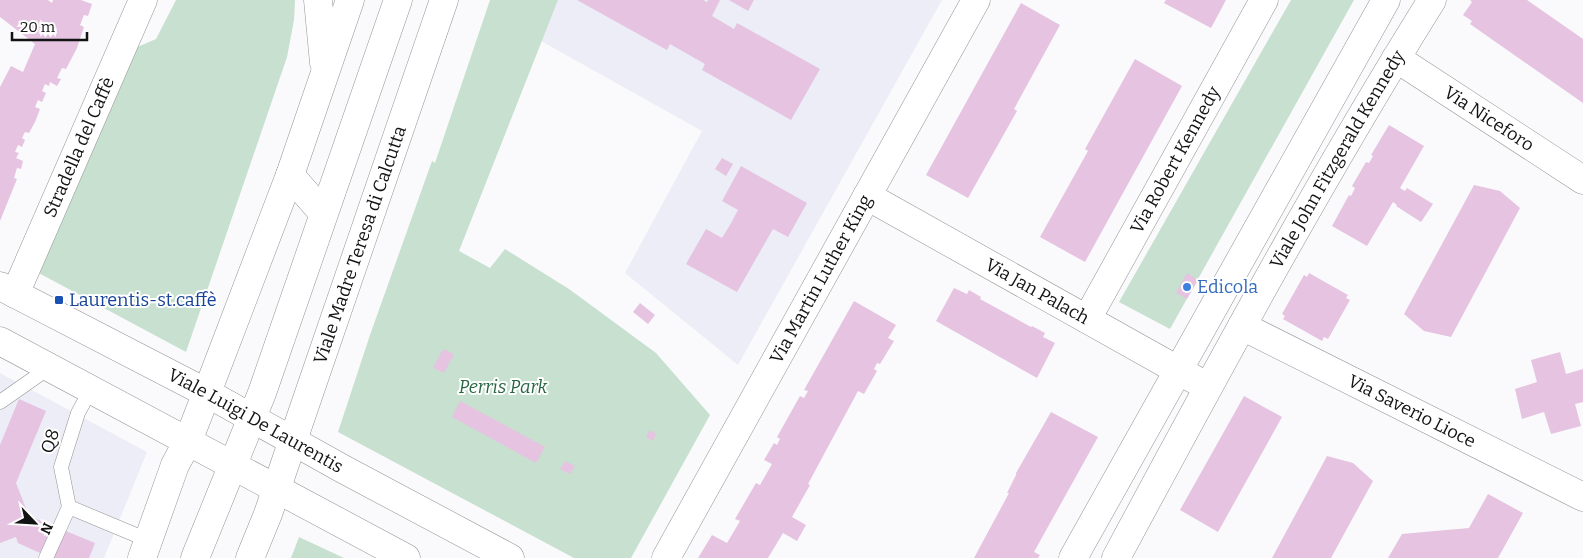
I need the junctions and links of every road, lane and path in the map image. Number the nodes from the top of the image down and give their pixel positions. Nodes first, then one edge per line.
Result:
1 (143, 0) edge
2 (318, 0) edge
3 (350, 0) edge
4 (398, 0) edge
5 (444, 0) edge
6 (976, 0) edge
7 (1264, 0) edge
8 (1386, 0) edge
9 (1432, 0) edge
10 (1396, 58) junction
11 (325, 73) junction
12 (290, 175) junction
13 (1583, 180) edge
14 (867, 196) junction
15 (323, 213) junction
16 (8, 290) edge
17 (1086, 319) junction
18 (1242, 326) junction
19 (0, 341) edge
20 (50, 367) junction
21 (1178, 370) junction
22 (1208, 387) junction
23 (91, 389) junction
24 (207, 392) junction
25 (0, 402) edge
26 (253, 418) junction
27 (293, 440) junction
28 (188, 441) junction
29 (233, 464) junction
30 (277, 489) junction
31 (1583, 497) edge
32 (69, 507) junction
33 (145, 549) edge
34 (46, 558) edge
35 (195, 558) edge
36 (250, 558) edge
37 (406, 558) edge
38 (510, 558) edge
39 (666, 558) edge
40 (1073, 558) edge
41 (1116, 558) edge

1 - 16 street, Stradella del Caffè
2 - 11 street
3 - 11 street
4 - 15 street
5 - 27 street, Viale Madre Teresa di Calcutta
6 - 14 street, Via Martin Luther King
7 - 17 street, Via Robert Kennedy
8 - 21 street, Viale John Fitzgerald Kennedy
9 - 10 street, Viale John Fitzgerald Kennedy
10 - 13 street, Via Niceforo
10 - 18 street, Viale John Fitzgerald Kennedy
11 - 12 street
12 - 15 street
12 - 24 street
14 - 17 street, Via Jan Palach
14 - 39 street, Via Martin Luther King
15 - 26 street
16 - 24 street, Viale Luigi De Laurentis
17 - 21 street, Via Jan Palach
18 - 22 street, Viale John Fitzgerald Kennedy
18 - 31 street, Via Saverio Lioce
19 - 20 street
20 - 23 street
20 - 25 lane
21 - 22 street, Via Jan Palach
21 - 40 street, Viale John Fitzgerald Kennedy
22 - 41 street, Viale John Fitzgerald Kennedy
23 - 28 street
23 - 32 lane, Q8
24 - 26 street, Viale Luigi De Laurentis
24 - 28 street
26 - 27 street, Viale Luigi De Laurentis
26 - 29 street
27 - 30 street, Viale Madre Teresa di Calcutta
27 - 38 street, Viale Luigi De Laurentis
28 - 29 street
28 - 33 street
29 - 30 street
29 - 35 street
30 - 36 street, Viale Madre Teresa di Calcutta
30 - 37 street
32 - 33 lane
32 - 34 lane

